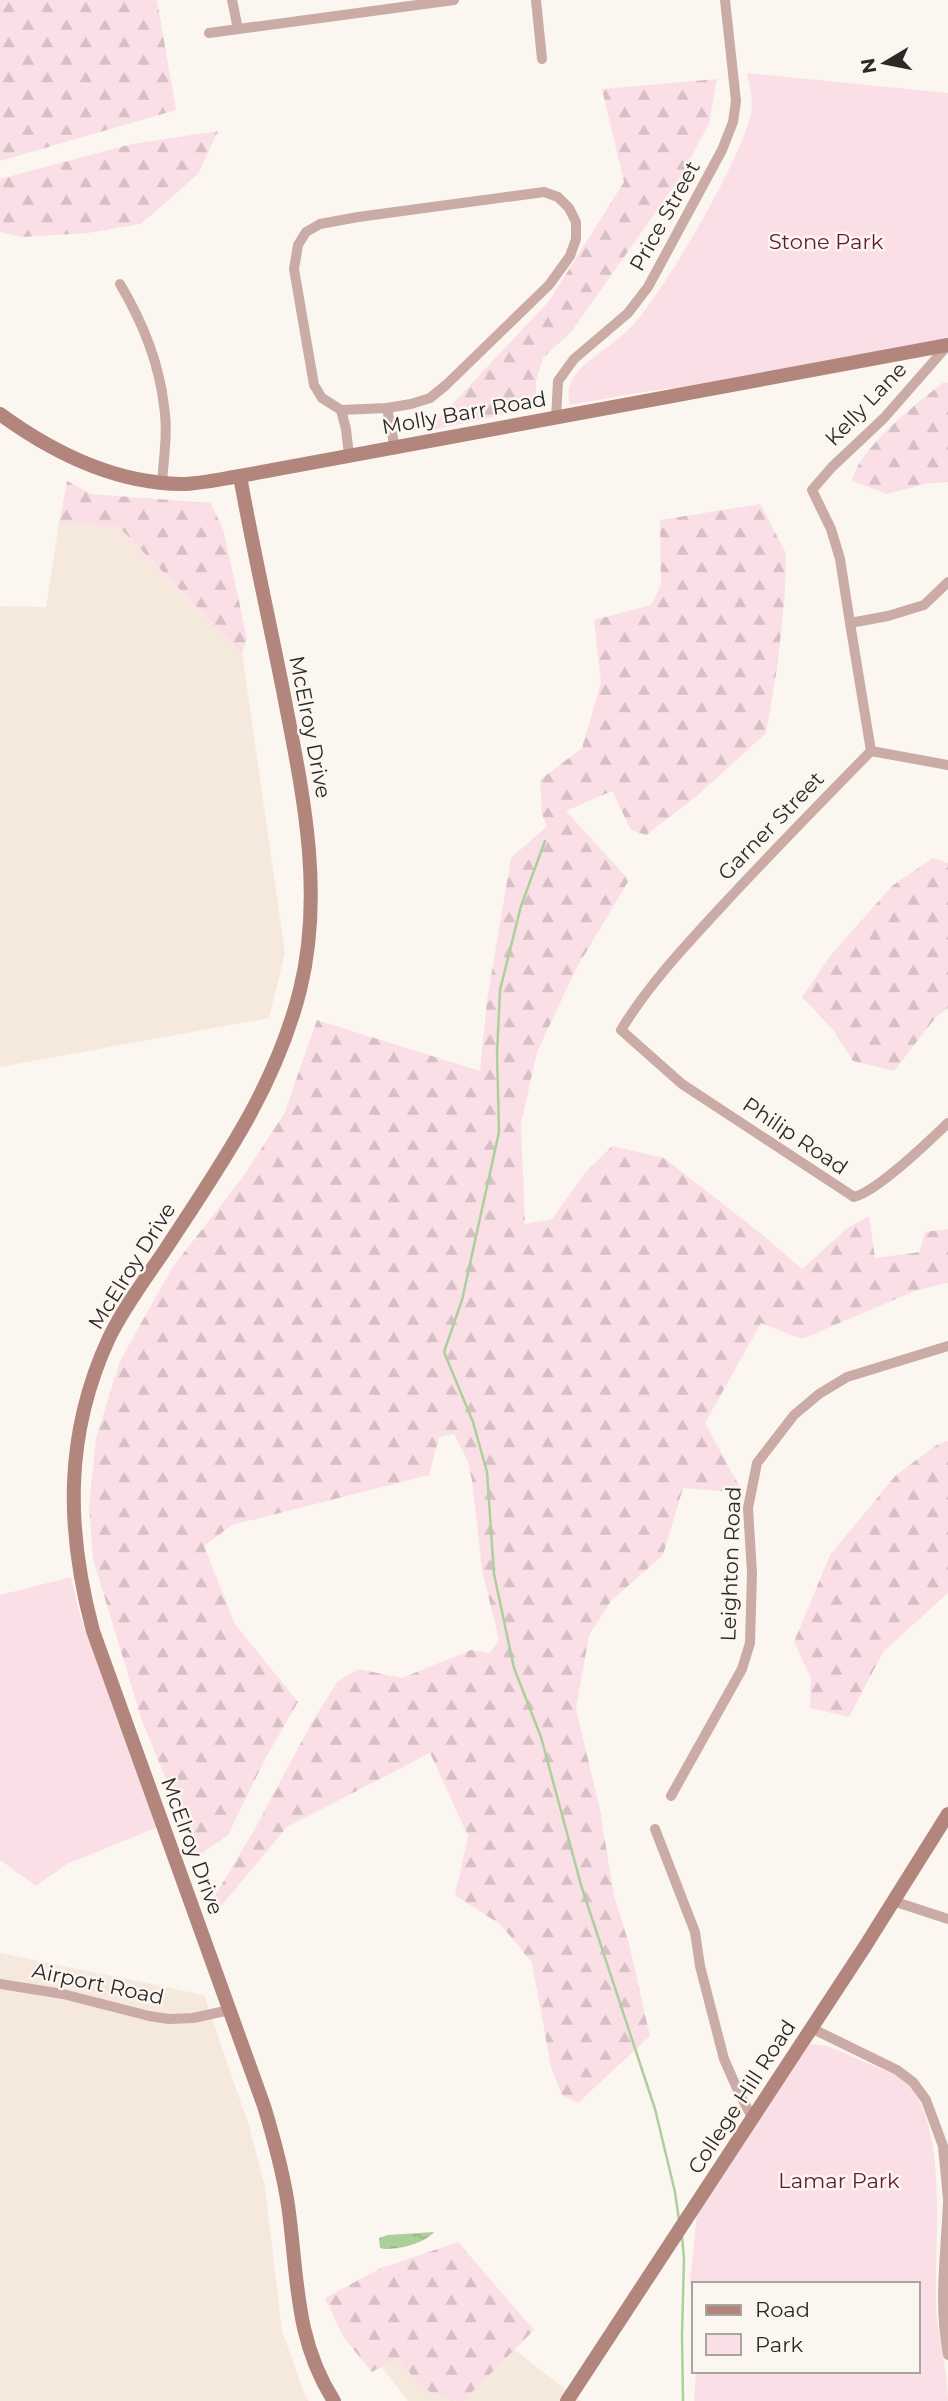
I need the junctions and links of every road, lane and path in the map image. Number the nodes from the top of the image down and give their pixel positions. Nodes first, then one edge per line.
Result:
1 (232, 0) edge
2 (454, 0) edge
3 (536, 0) edge
4 (725, 0) edge
5 (392, 4) edge
6 (238, 29) junction
7 (209, 33) dead end
8 (542, 59) dead end
9 (120, 284) dead end
10 (948, 345) edge
11 (387, 408) junction
12 (341, 410) junction
13 (0, 414) edge
14 (556, 418) junction
15 (395, 448) junction
16 (349, 455) junction
17 (240, 476) junction
18 (162, 482) junction
19 (948, 582) edge
20 (850, 623) junction
21 (871, 751) junction
22 (948, 765) edge
23 (621, 1030) joint
24 (948, 1123) edge
25 (948, 1346) edge
26 (671, 1796) dead end
27 (948, 1814) edge
28 (655, 1829) dead end
29 (893, 1901) junction
30 (948, 1919) edge
31 (0, 1984) edge
32 (230, 2010) junction
33 (811, 2028) junction
34 (753, 2119) junction
35 (948, 2201) edge
36 (948, 2355) edge
37 (334, 2401) edge
38 (567, 2401) edge

1 - 6 street
2 - 5 street
3 - 8 street
4 - 14 street, Price Street
5 - 6 street
6 - 7 street
9 - 18 street
10 - 14 street, Molly Barr Road
10 - 20 street, Kelly Lane
11 - 12 street
11 - 12 street
11 - 15 street
12 - 16 street
13 - 18 street, Molly Barr Road
14 - 15 street, Molly Barr Road
15 - 16 street, Molly Barr Road
16 - 17 street, Molly Barr Road
17 - 18 street, Molly Barr Road
17 - 32 street, McElroy Drive
19 - 20 street
20 - 21 street
21 - 22 street
21 - 23 street, Garner Street
23 - 24 street, Philip Road
25 - 26 street, Leighton Road
27 - 29 street, College Hill Road
28 - 34 street
29 - 30 street
29 - 33 street, College Hill Road
31 - 32 street, Airport Road
32 - 37 street, McElroy Drive
33 - 34 street, College Hill Road
33 - 35 street
34 - 38 street, College Hill Road
35 - 36 street

